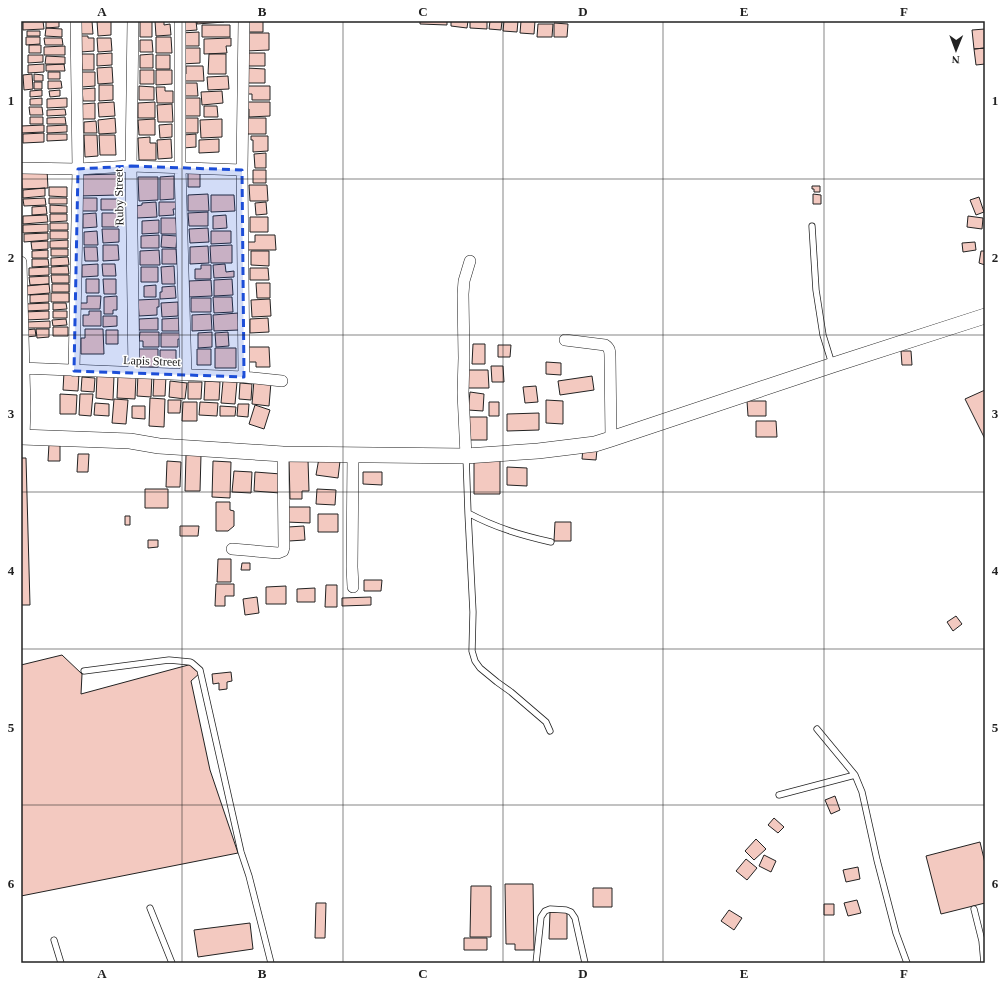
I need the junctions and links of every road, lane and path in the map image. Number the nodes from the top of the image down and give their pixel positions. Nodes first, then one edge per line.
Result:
1 (76, 21) edge
2 (133, 21) edge
3 (180, 21) edge
4 (244, 21) edge
5 (131, 166) junction
6 (21, 168) edge
7 (180, 168) junction
8 (78, 169) junction
9 (242, 170) junction
10 (812, 226) dead end
11 (470, 261) dead end
12 (21, 262) edge
13 (985, 316) edge
14 (565, 340) dead end
15 (832, 365) junction
16 (22, 368) edge
17 (74, 371) junction
18 (134, 373) junction
19 (186, 375) junction
20 (244, 377) junction
21 (282, 382) dead end
22 (22, 437) edge
23 (612, 439) junction
24 (283, 454) junction
25 (354, 455) junction
26 (466, 456) junction
27 (468, 513) junction
28 (551, 542) dead end
29 (232, 549) dead end
30 (353, 586) dead end
31 (84, 671) dead end
32 (817, 729) dead end
33 (550, 731) dead end
34 (854, 775) junction
35 (779, 795) dead end
36 (150, 908) dead end
37 (974, 909) dead end
38 (54, 940) dead end
39 (61, 963) edge
40 (172, 963) edge
41 (271, 963) edge
42 (536, 963) edge
43 (585, 963) edge
44 (907, 963) edge
45 (984, 963) edge

1 - 8 street
2 - 5 street, Ruby Street
3 - 7 street
4 - 9 street
5 - 7 street
5 - 8 street
5 - 18 street, Ruby Street
6 - 8 street
7 - 9 street
7 - 19 street
8 - 17 street
9 - 20 street
10 - 15 lane
11 - 26 street
12 - 16 street
13 - 15 street
14 - 23 street
15 - 23 street
16 - 17 street, Lapis Street
16 - 22 street
17 - 18 street, Lapis Street
18 - 19 street, Lapis Street
19 - 20 street, Lapis Street
20 - 21 street, Lapis Street
22 - 24 street
23 - 26 street
24 - 25 street
24 - 29 street
25 - 26 street
25 - 30 street
26 - 27 lane
27 - 28 lane
27 - 33 lane
31 - 41 lane
32 - 34 lane
34 - 35 lane
34 - 44 lane
36 - 40 lane
37 - 45 lane
38 - 39 lane
42 - 43 lane

